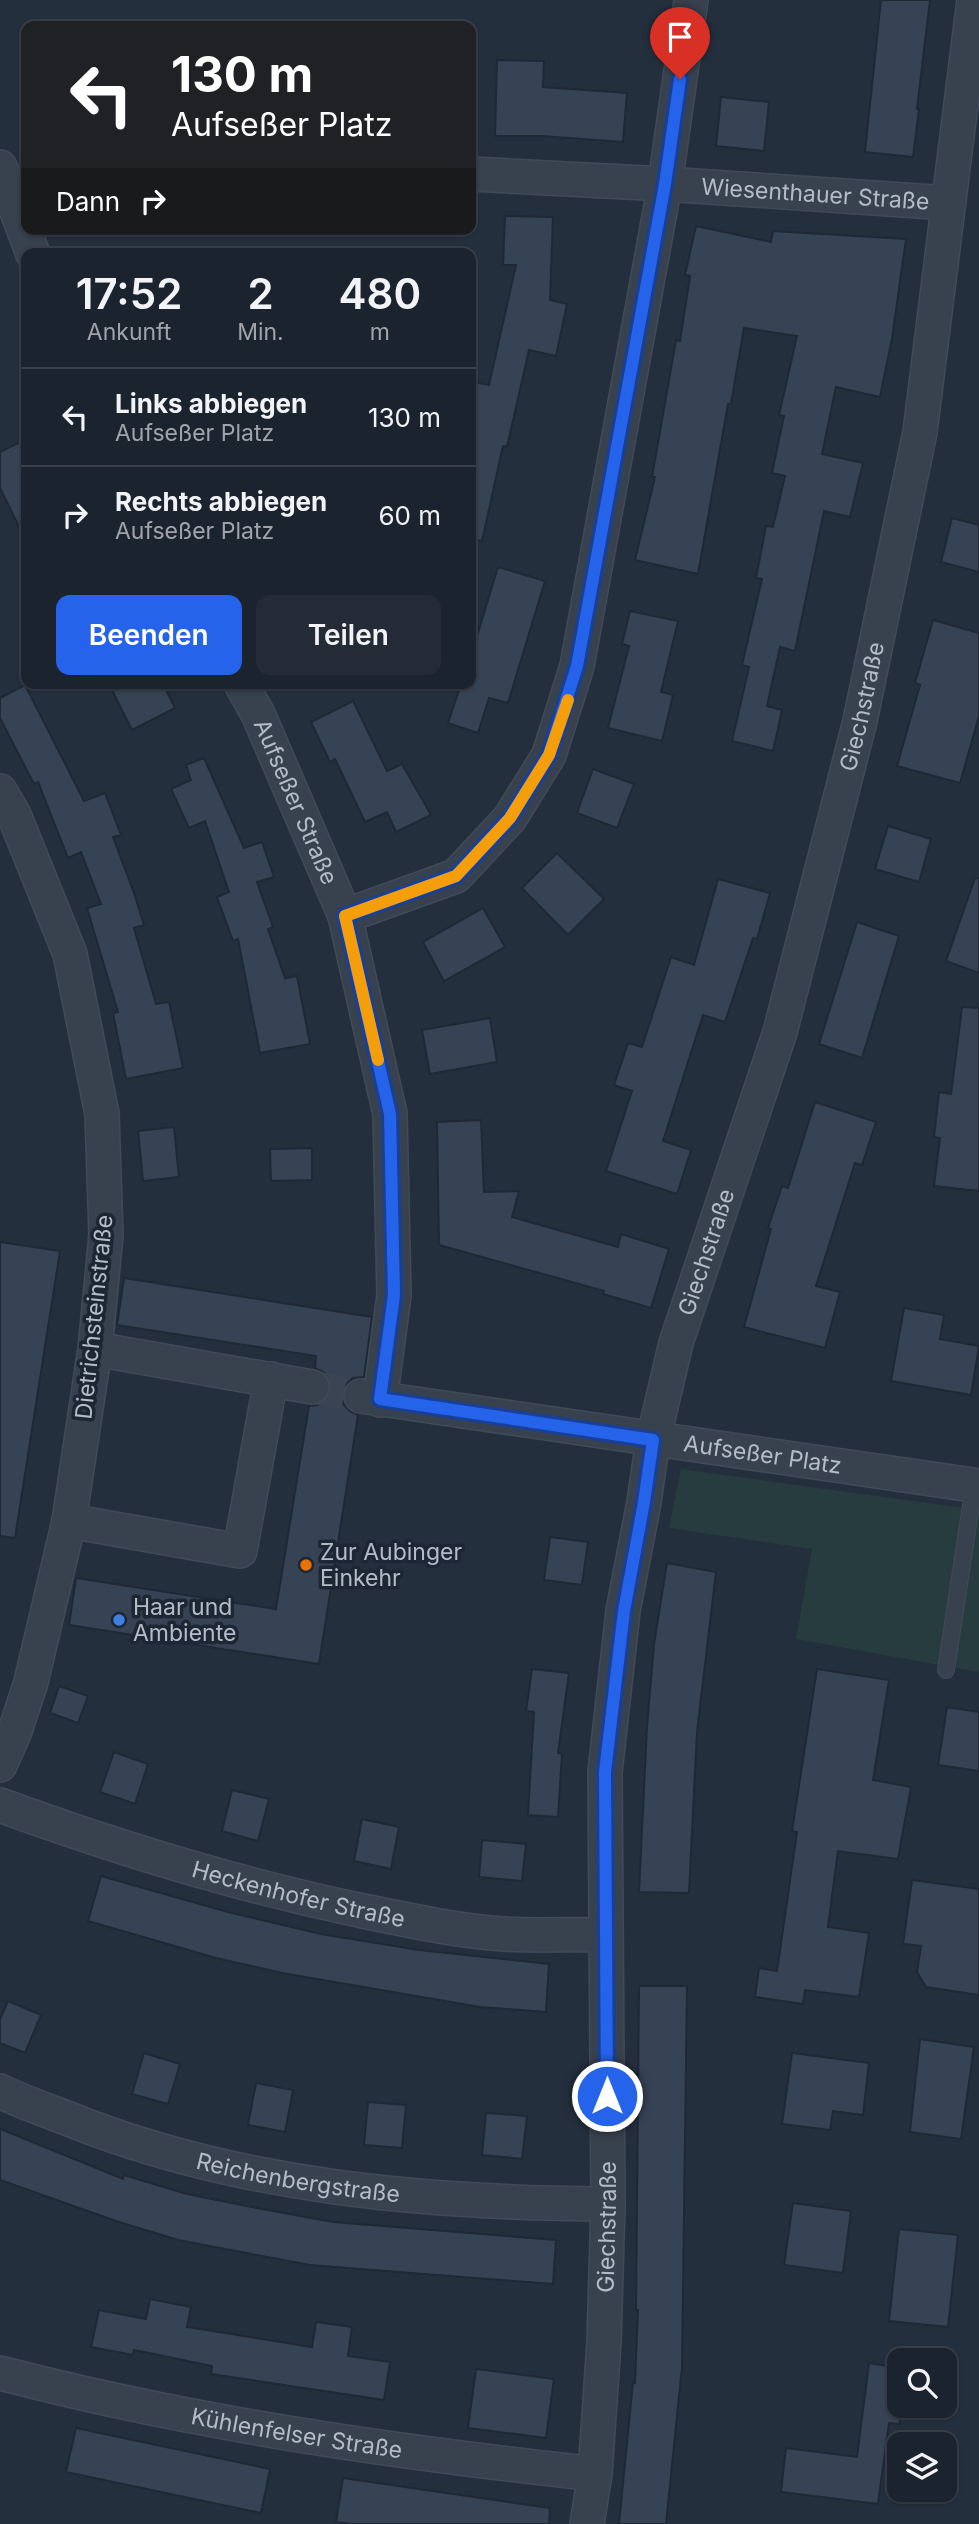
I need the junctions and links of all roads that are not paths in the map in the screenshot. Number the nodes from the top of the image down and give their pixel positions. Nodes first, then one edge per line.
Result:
1 (691, 0) edge
2 (974, 0) edge
3 (21, 158) edge
4 (0, 159) edge
5 (0, 167) edge
6 (476, 174) edge
7 (665, 184) junction
8 (948, 203) junction
9 (21, 222) edge
10 (244, 689) edge
11 (0, 791) edge
12 (345, 916) junction
13 (394, 1295) joint
14 (95, 1349) junction
15 (271, 1380) junction
16 (312, 1387) tunnel mouth
17 (653, 1440) junction
18 (976, 1486) edge
19 (69, 1521) junction
20 (946, 1670) dead end
21 (0, 1765) edge
22 (0, 1805) edge
23 (606, 1934) junction
24 (0, 2091) edge
25 (608, 2204) junction
26 (0, 2373) edge
27 (595, 2474) junction
28 (587, 2524) edge

1 - 7 street
2 - 8 street, Giechstraße
3 - 4 street
5 - 9 street
6 - 7 street, Wiesenthauer Straße
7 - 8 street, Wiesenthauer Straße
7 - 12 street
8 - 17 street, Giechstraße
10 - 12 street, Aufseßer Straße
11 - 14 street, Dietrichsteinstraße
12 - 13 street, Aufseßer Straße
13 - 17 street, Aufseßer Platz
14 - 15 street
14 - 19 street, Dietrichsteinstraße
15 - 16 street
15 - 19 street
17 - 18 street, Aufseßer Platz
17 - 23 street, Giechstraße
18 - 20 lane
19 - 21 street, Dietrichsteinstraße
22 - 23 street, Heckenhofer Straße
23 - 25 street, Giechstraße
24 - 25 street, Reichenbergstraße
25 - 27 street, Giechstraße
26 - 27 street, Kühlenfelser Straße
27 - 28 street, Giechstraße

